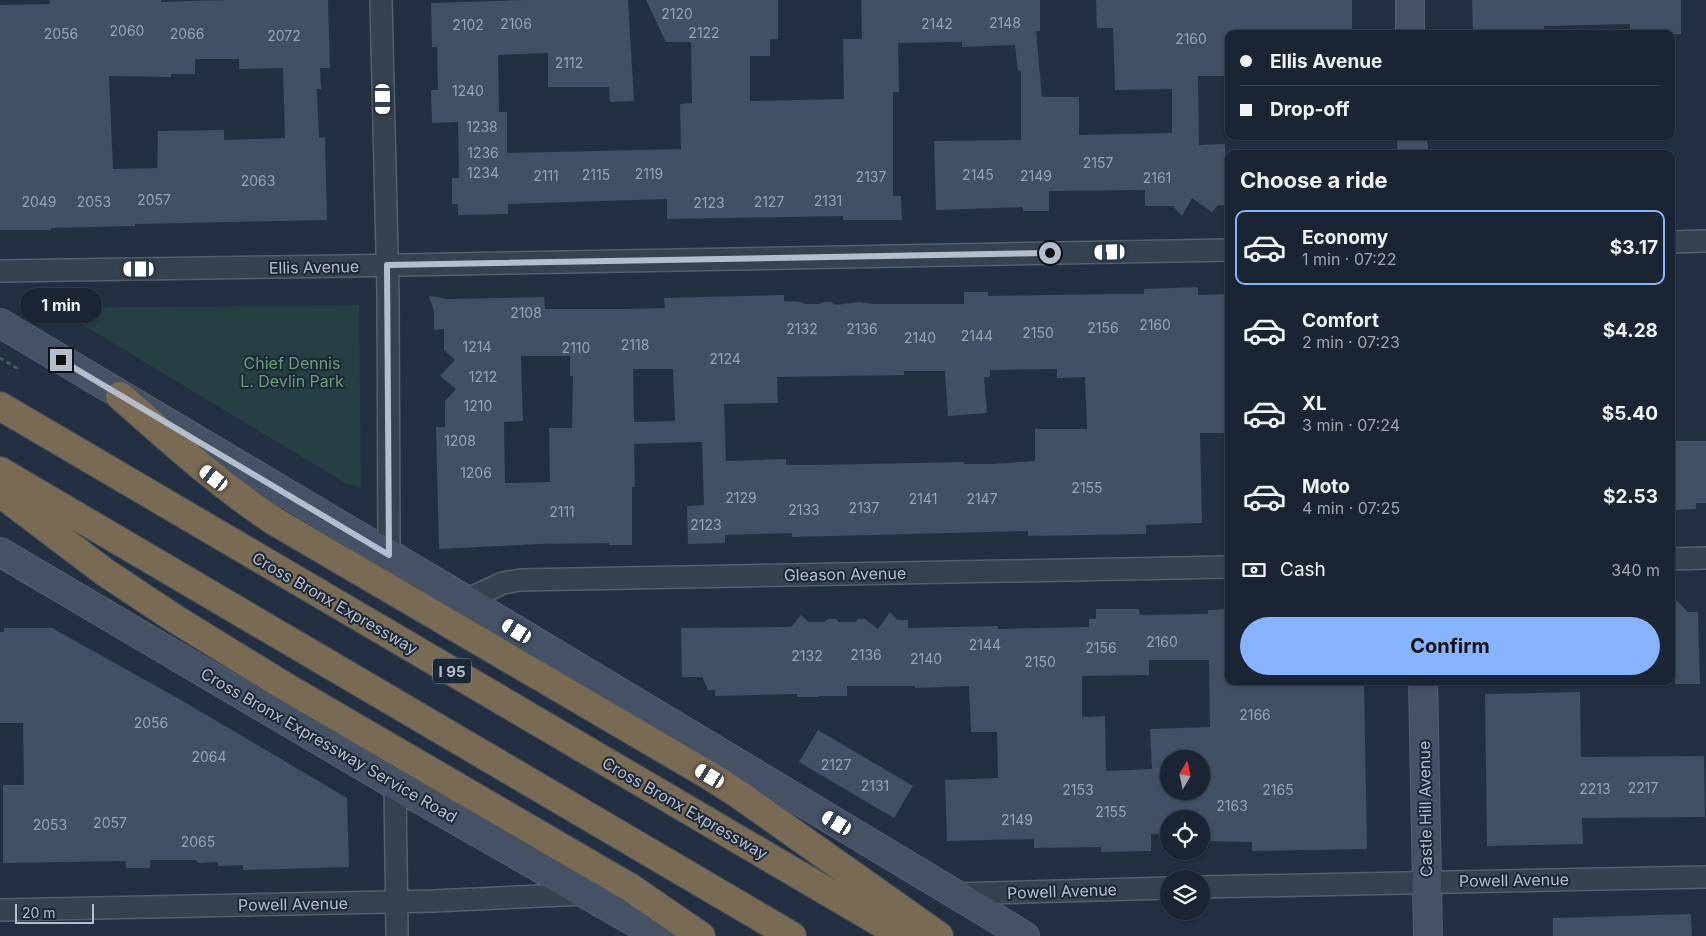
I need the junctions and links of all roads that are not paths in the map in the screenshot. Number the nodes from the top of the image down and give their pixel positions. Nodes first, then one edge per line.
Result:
1 (381, 0) edge
2 (1410, 0) edge
3 (1410, 30) edge
4 (1675, 242) edge
5 (1706, 242) edge
6 (1225, 250) edge
7 (387, 265) junction
8 (0, 270) edge
9 (0, 324) edge
10 (120, 396) junction
11 (0, 406) edge
12 (0, 471) edge
13 (0, 492) edge
14 (389, 555) junction
15 (1706, 558) edge
16 (1675, 559) edge
17 (5, 561) edge
18 (1225, 567) edge
19 (466, 600) junction
20 (1423, 685) edge
21 (395, 786) junction
22 (1706, 877) edge
23 (1427, 882) junction
24 (1210, 887) edge
25 (1160, 888) edge
26 (585, 894) junction
27 (954, 894) junction
28 (397, 902) junction
29 (0, 910) edge
30 (398, 936) edge
31 (659, 936) edge
32 (701, 936) edge
33 (792, 936) edge
34 (903, 936) edge
35 (939, 936) edge
36 (1025, 936) edge
37 (1428, 936) edge

1 - 7 street
2 - 3 main road
4 - 5 street
6 - 7 street, Ellis Avenue
7 - 8 street, Ellis Avenue
7 - 14 street
9 - 10 main road
10 - 14 main road
10 - 35 highway
11 - 34 highway, Cross Bronx Expressway / I 95
12 - 33 highway
13 - 32 highway
14 - 19 main road
15 - 16 street
17 - 21 main road, Cross Bronx Expressway Service Road
18 - 19 street, Gleason Avenue
19 - 27 main road
20 - 23 main road, Castle Hill Avenue
21 - 26 main road, Cross Bronx Expressway Service Road
21 - 28 street
22 - 23 street, Powell Avenue
23 - 24 street, Powell Avenue
23 - 37 main road, Castle Hill Avenue
25 - 27 street, Powell Avenue
26 - 28 street, Powell Avenue
26 - 31 main road, Cross Bronx Expressway Service Road
27 - 36 main road
28 - 29 street, Powell Avenue
28 - 30 street

